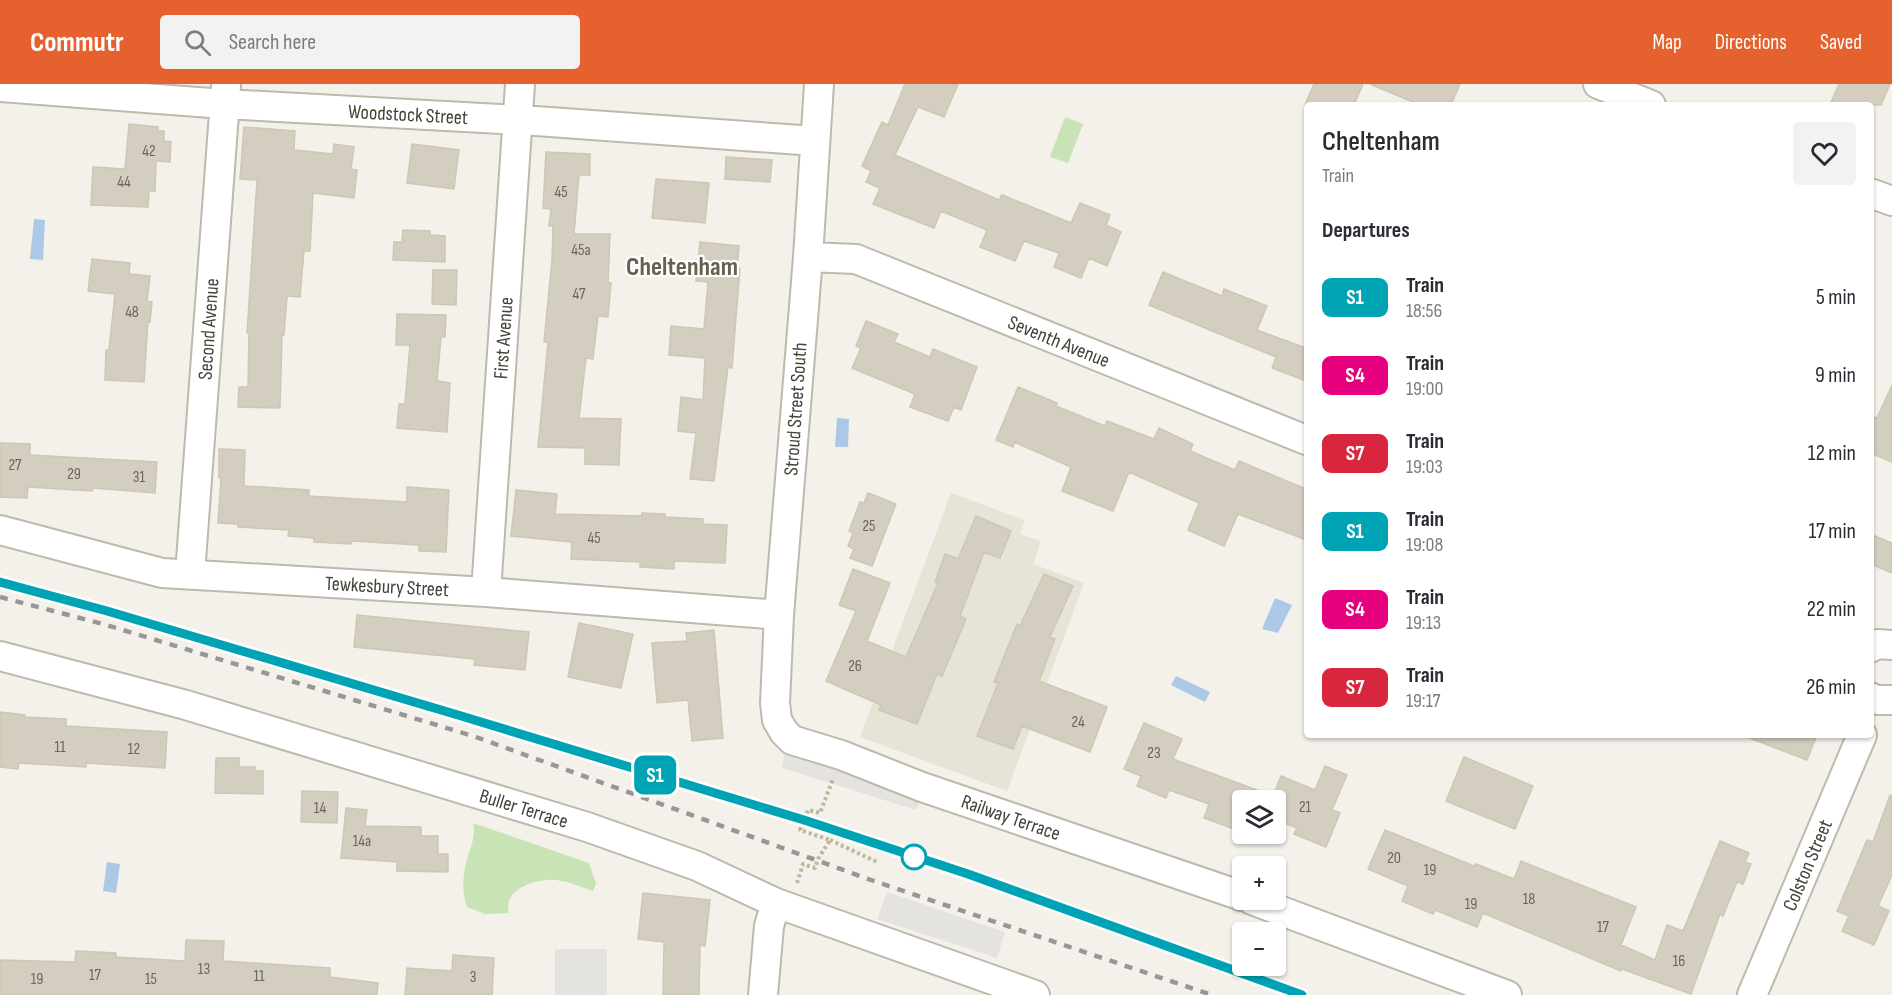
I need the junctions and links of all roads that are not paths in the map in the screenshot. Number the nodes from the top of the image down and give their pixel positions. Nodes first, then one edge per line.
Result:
1 (520, 84) edge
2 (819, 84) edge
3 (1598, 84) edge
4 (0, 87) edge
5 (225, 94) edge
6 (1643, 102) edge
7 (518, 121) junction
8 (815, 141) junction
9 (1874, 194) edge
10 (1892, 201) edge
11 (808, 257) junction
12 (1304, 439) edge
13 (0, 530) edge
14 (190, 574) junction
15 (486, 592) junction
16 (779, 615) junction
17 (1892, 645) edge
18 (1874, 646) edge
19 (0, 656) edge
20 (784, 732) joint
21 (1861, 738) edge
22 (1232, 893) edge
23 (776, 903) junction
24 (1279, 910) edge
25 (764, 995) edge
26 (1035, 995) edge
27 (1507, 995) edge
28 (1752, 995) edge

1 - 7 street, First Avenue
2 - 8 street, Stroud Street South
3 - 6 street
4 - 5 street, Woodstock Street
5 - 7 street, Woodstock Street
5 - 14 street, Second Avenue
7 - 8 street, Woodstock Street
7 - 15 street, First Avenue
8 - 11 street, Stroud Street South
9 - 10 street
11 - 12 street, Seventh Avenue
11 - 16 street, Stroud Street South
13 - 14 street, Tewkesbury Street
14 - 15 street, Tewkesbury Street
15 - 16 street, Tewkesbury Street
16 - 20 street, Stroud Street South
17 - 18 street
19 - 23 street, Buller Terrace
20 - 22 street, Railway Terrace
21 - 28 street, Colston Street
23 - 25 street
23 - 26 street, Buller Terrace
24 - 27 street

